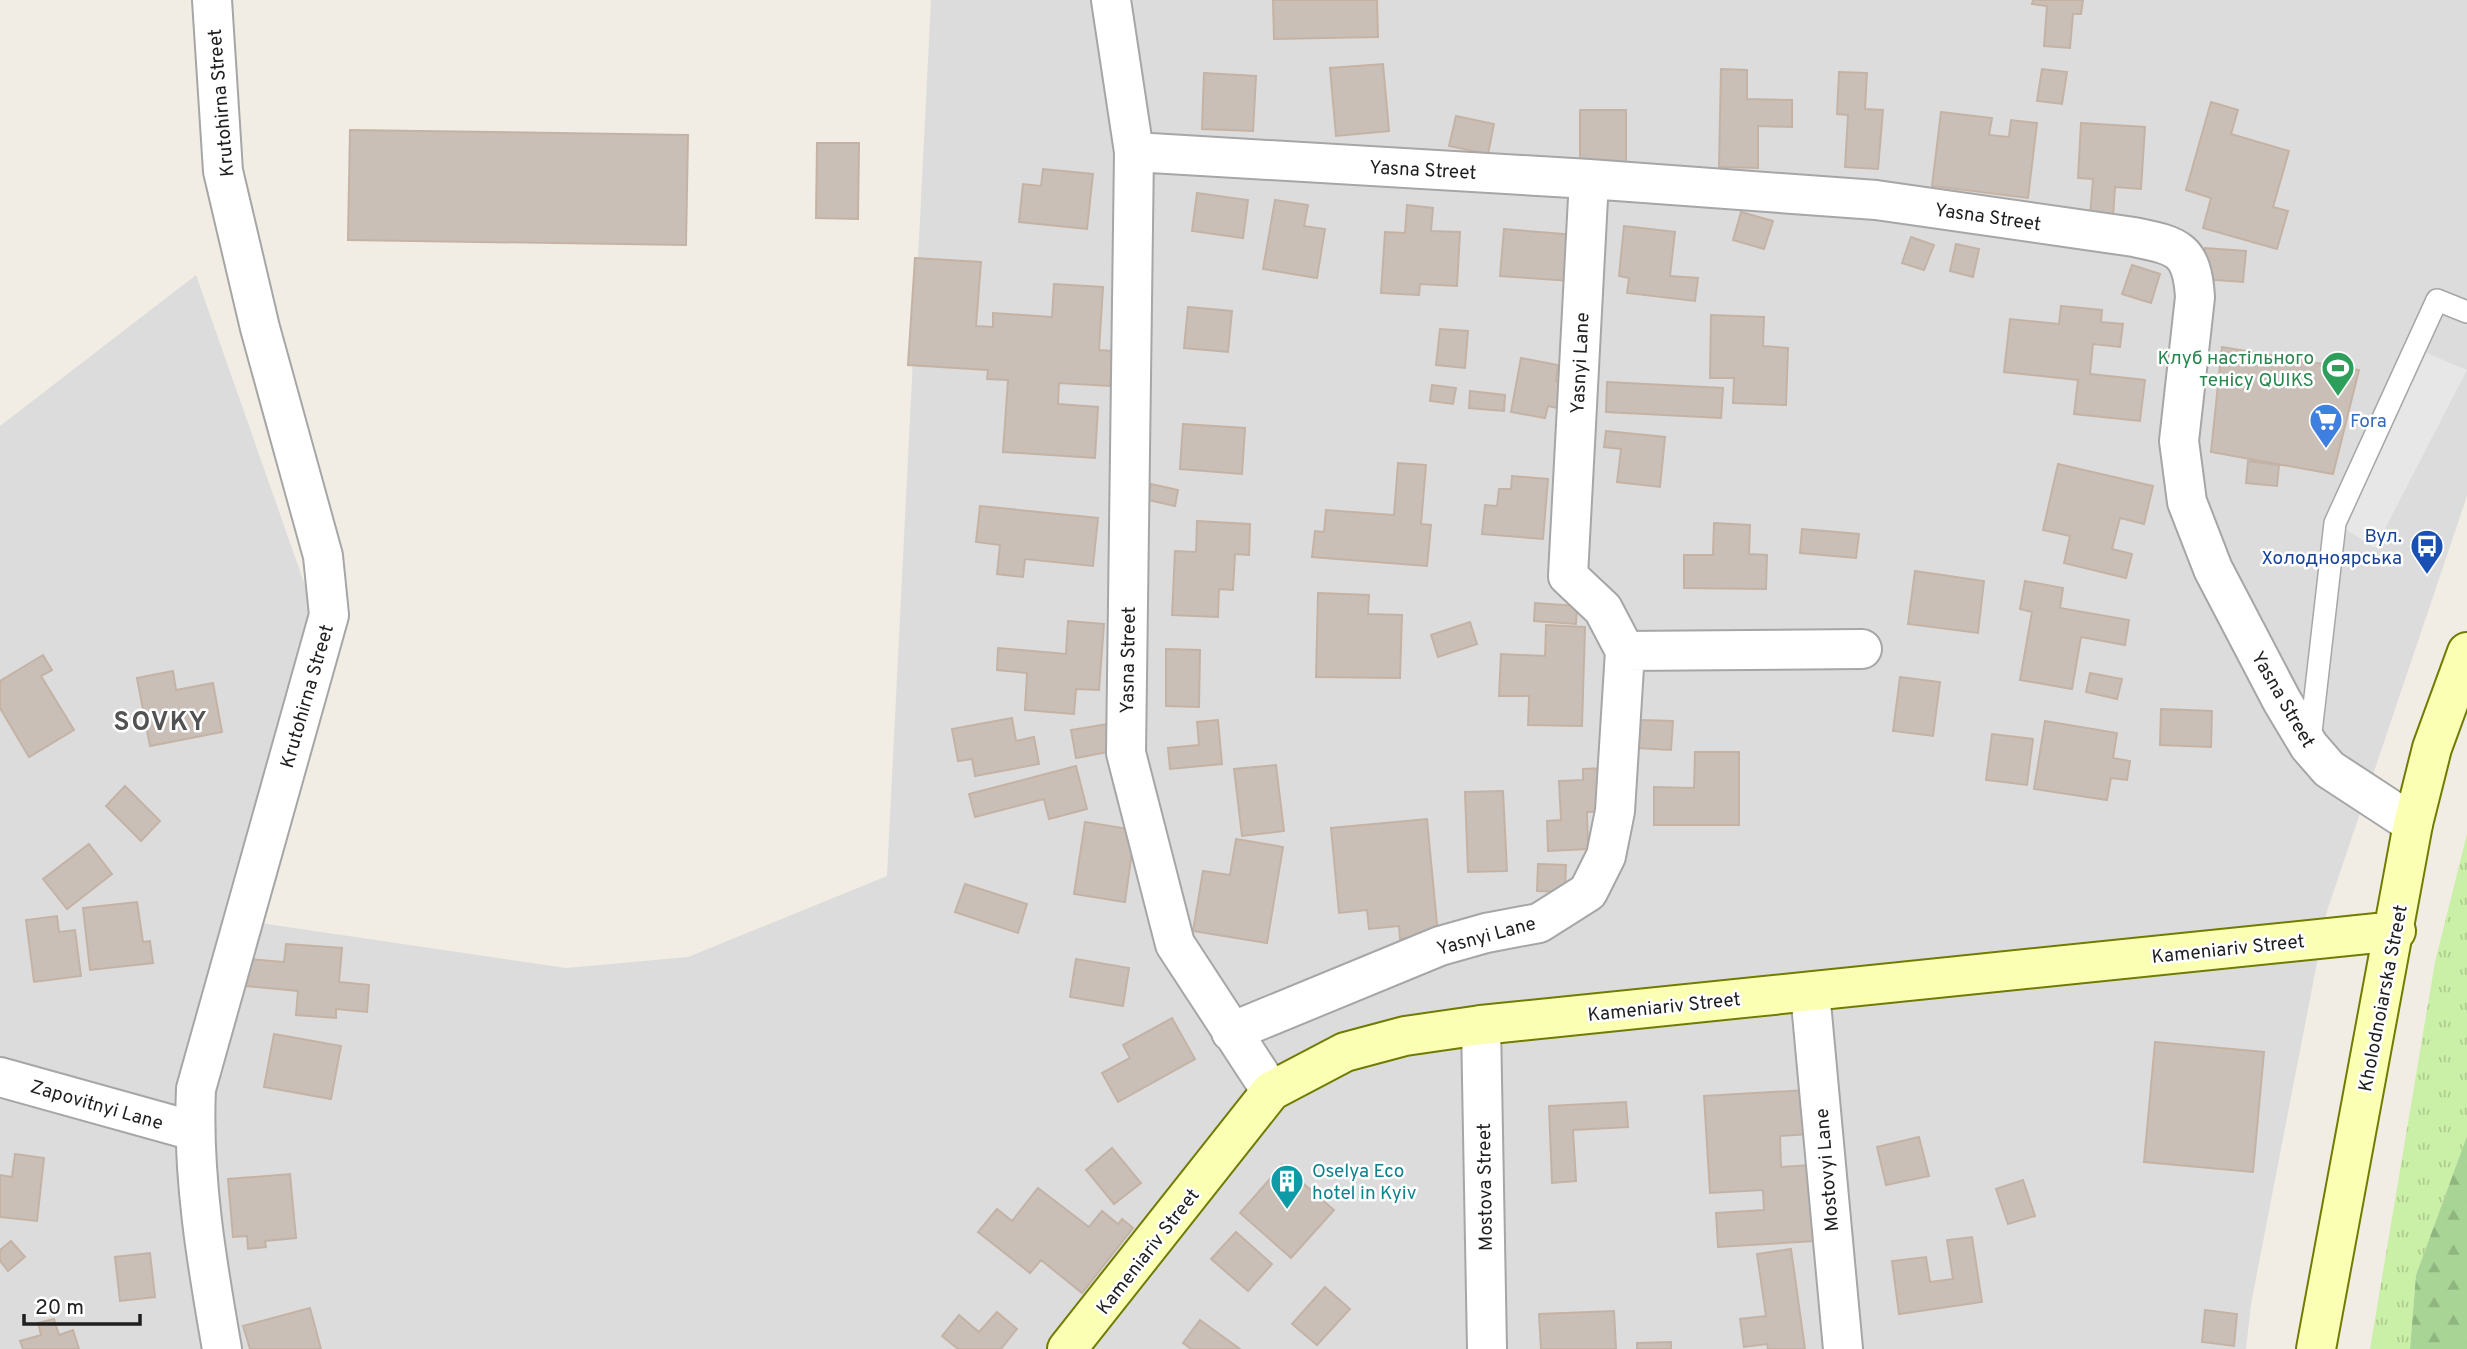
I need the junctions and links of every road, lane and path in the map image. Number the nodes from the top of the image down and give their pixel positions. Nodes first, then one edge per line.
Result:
1 (212, 0) edge
2 (1111, 0) edge
3 (1134, 152) junction
4 (1590, 179) junction
5 (2467, 312) edge
6 (1862, 649) dead end
7 (1625, 651) junction
8 (2467, 652) edge
9 (2309, 746) junction
10 (2413, 824) junction
11 (2396, 931) junction
12 (1810, 992) junction
13 (1481, 1025) junction
14 (1231, 1032) junction
15 (0, 1077) edge
16 (1271, 1091) junction
17 (194, 1131) junction
18 (222, 1349) edge
19 (1067, 1349) edge
20 (1487, 1349) edge
21 (1843, 1349) edge
22 (2316, 1349) edge

1 - 17 street, Krutohirna Street
2 - 3 street, Yasna Street
3 - 4 street, Yasna Street
3 - 14 street, Yasna Street
4 - 7 street, Yasnyi Lane
4 - 9 street, Yasna Street
5 - 9 lane
6 - 7 street
7 - 14 street, Yasnyi Lane
8 - 10 street, Kholodnoiarska Street
9 - 10 street, Yasna Street
10 - 11 street, Kholodnoiarska Street
11 - 12 street, Kameniariv Street
11 - 22 street, Kholodnoiarska Street
12 - 13 street, Kameniariv Street
12 - 21 street, Mostovyi Lane
13 - 16 street, Kameniariv Street
13 - 20 street, Mostova Street
14 - 16 street, Yasna Street
15 - 17 street, Zapovitnyi Lane
16 - 19 street, Kameniariv Street
17 - 18 street, Krutohirna Street

